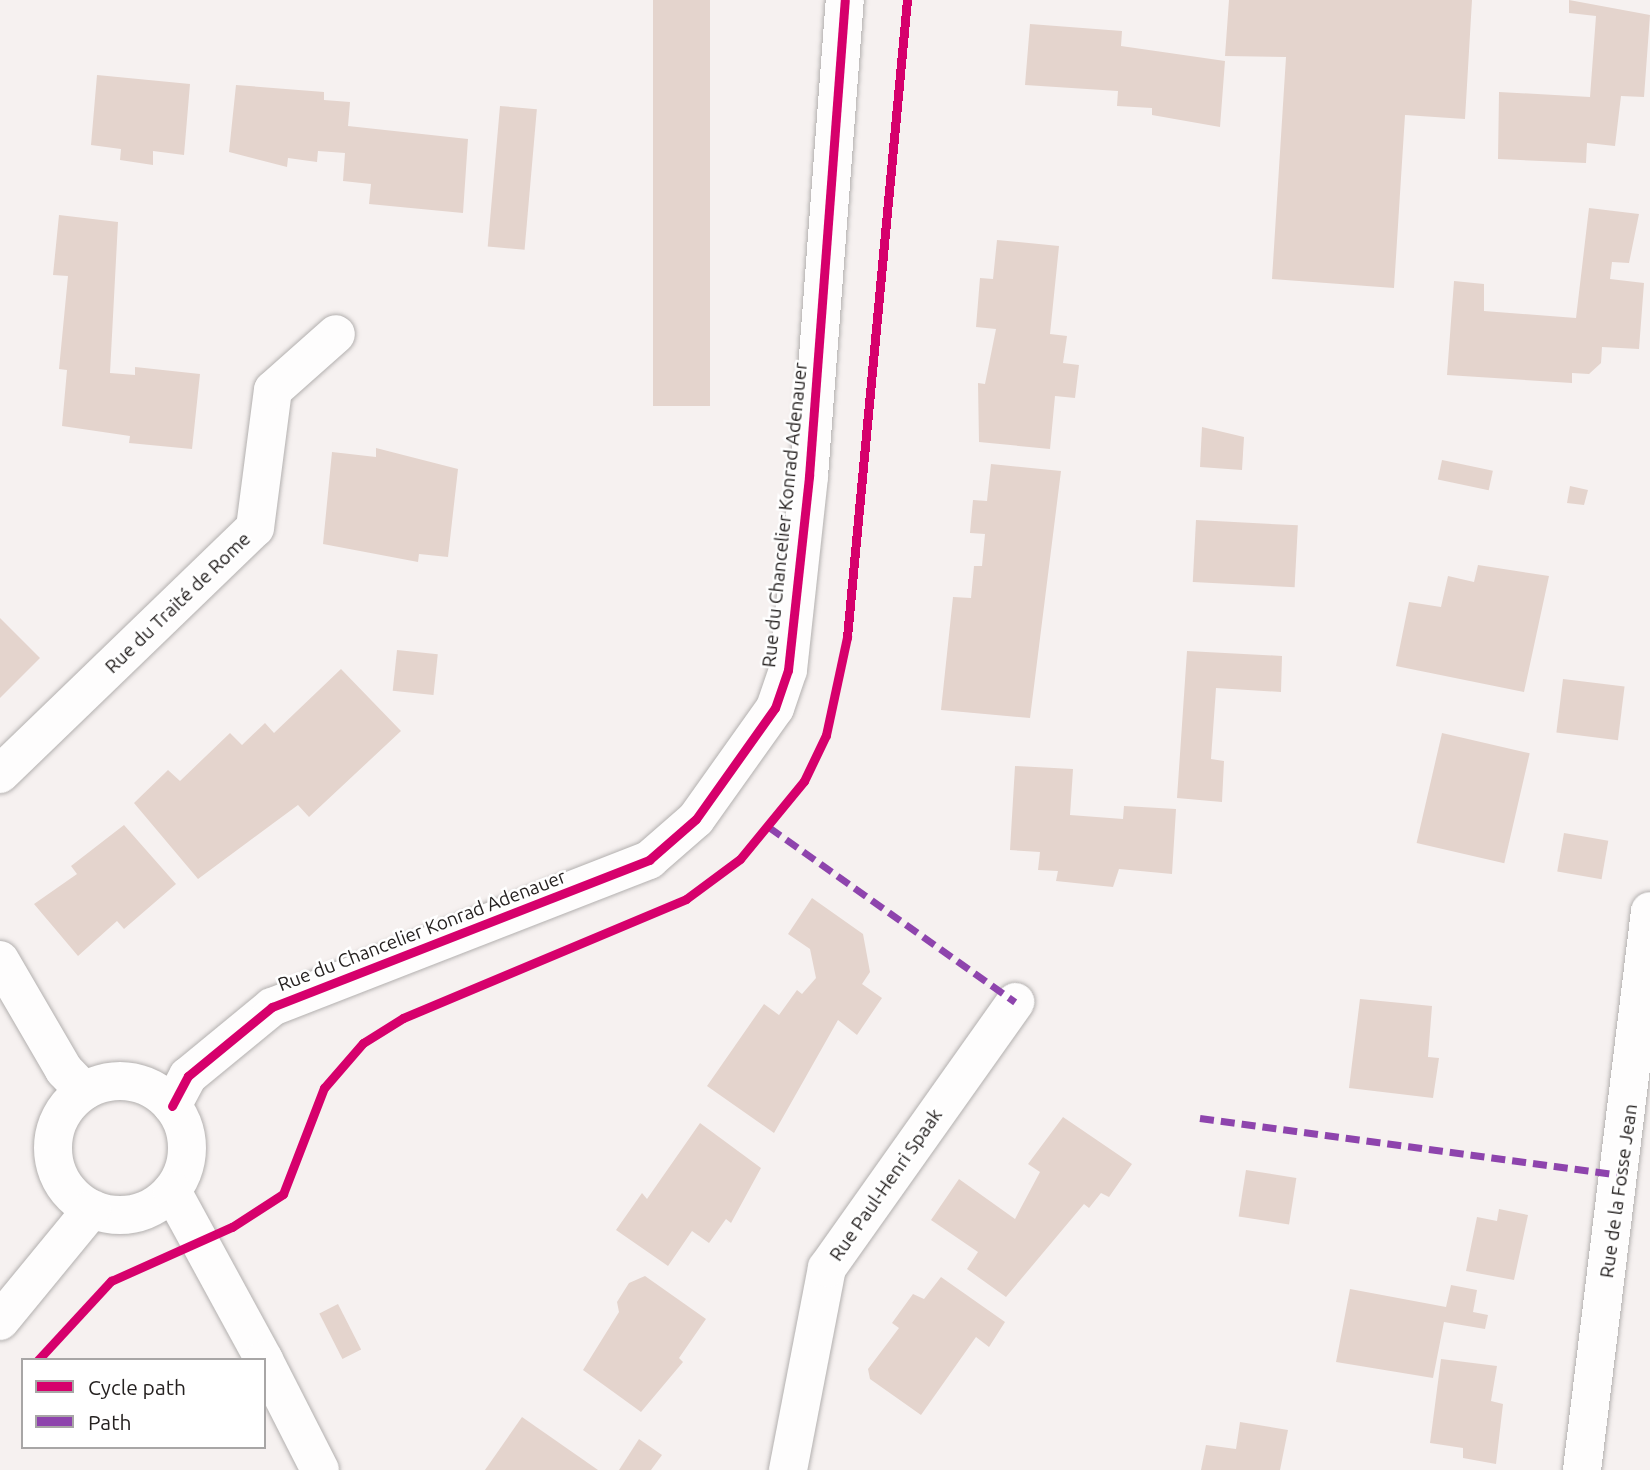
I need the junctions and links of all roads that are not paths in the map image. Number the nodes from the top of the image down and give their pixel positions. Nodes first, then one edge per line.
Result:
1 (845, 0) edge
2 (336, 334) dead end
3 (0, 774) edge
4 (1650, 911) edge
5 (0, 960) edge
6 (1015, 1002) dead end
7 (84, 1091) junction
8 (173, 1106) junction
9 (172, 1191) junction
10 (92, 1209) junction
11 (0, 1321) edge
12 (263, 1358) edge
13 (266, 1364) edge
14 (320, 1470) edge
15 (788, 1470) edge
16 (1582, 1470) edge

1 - 8 street, Rue du Chancelier Konrad Adenauer
2 - 3 street, Rue du Traité de Rome
4 - 16 street, Rue de la Fosse Jean
5 - 7 street
6 - 15 street, Rue Paul-Henri Spaak
7 - 8 street
7 - 10 street
8 - 9 street
9 - 10 street
9 - 12 street
10 - 11 street
13 - 14 street

